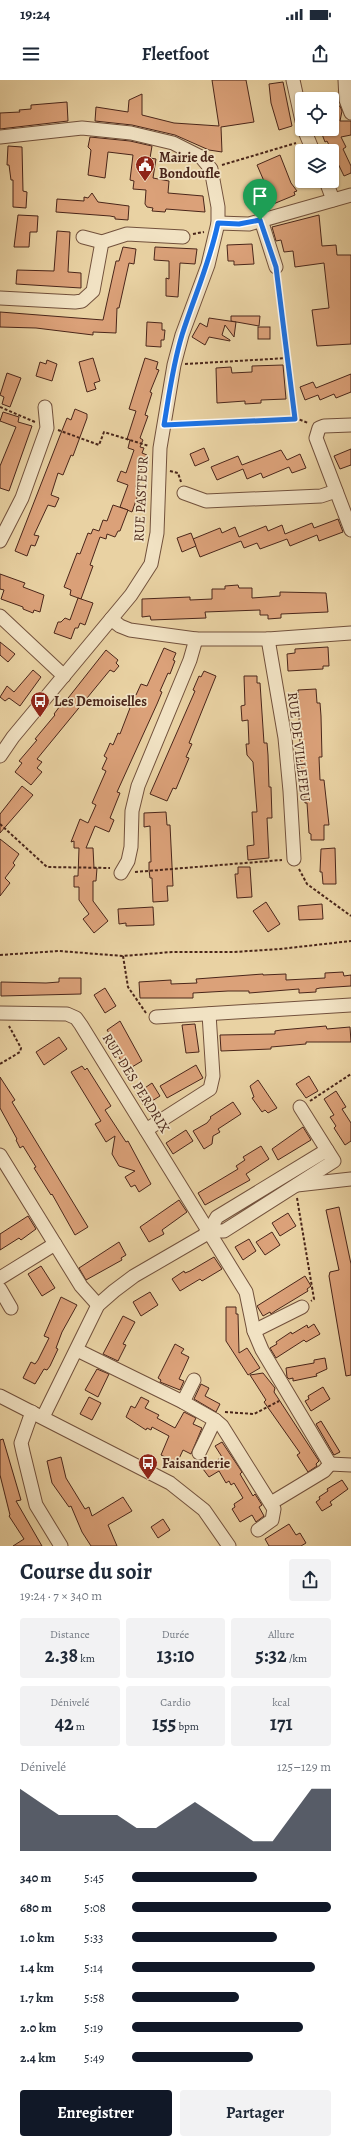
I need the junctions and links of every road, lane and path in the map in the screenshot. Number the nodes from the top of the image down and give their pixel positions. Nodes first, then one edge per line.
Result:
1 (293, 80) edge
2 (345, 80) edge
3 (296, 92) edge
4 (351, 113) edge
5 (0, 137) edge
6 (308, 140) edge
7 (209, 166) junction
8 (329, 188) edge
9 (351, 195) edge
10 (333, 200) junction
11 (260, 220) junction
12 (218, 223) junction
13 (83, 237) dead end
14 (183, 237) joint
15 (215, 238) junction
16 (102, 242) junction
17 (276, 267) joint
18 (0, 298) edge
19 (288, 358) junction
20 (174, 365) junction
21 (0, 407) edge
22 (45, 407) dead end
23 (295, 419) junction
24 (351, 424) edge
25 (164, 425) junction
26 (47, 428) junction
27 (319, 428) junction
28 (160, 448) junction
29 (159, 468) junction
30 (336, 491) junction
31 (184, 493) joint
32 (351, 530) edge
33 (0, 541) edge
34 (0, 616) edge
35 (111, 619) junction
36 (351, 633) edge
37 (196, 639) junction
38 (268, 639) junction
39 (64, 676) junction
40 (0, 756) edge
41 (0, 824) edge
42 (294, 859) junction
43 (121, 873) junction
44 (351, 916) edge
45 (351, 941) edge
46 (0, 955) edge
47 (123, 956) junction
48 (351, 1005) edge
49 (1, 1013) edge
50 (209, 1014) junction
51 (156, 1017) joint
52 (0, 1064) edge
53 (351, 1074) edge
54 (300, 1107) joint
55 (146, 1130) junction
56 (326, 1150) junction
57 (0, 1155) edge
58 (351, 1179) edge
59 (297, 1185) junction
60 (268, 1186) junction
61 (209, 1231) junction
62 (55, 1244) junction
63 (0, 1278) edge
64 (0, 1289) edge
65 (98, 1306) junction
66 (302, 1307) joint
67 (11, 1308) dead end
68 (254, 1331) junction
69 (77, 1350) junction
70 (194, 1380) dead end
71 (0, 1396) edge
72 (288, 1396) junction
73 (182, 1402) junction
74 (38, 1415) junction
75 (215, 1420) junction
76 (199, 1453) dead end
77 (330, 1464) junction
78 (351, 1465) edge
79 (271, 1503) junction
80 (258, 1530) dead end
81 (61, 1546) edge
82 (229, 1546) edge

1 - 3 street
2 - 4 street
5 - 7 street
6 - 7 path
7 - 12 street, RUE PASTEUR
8 - 10 street
9 - 10 street
10 - 11 street
11 - 12 street
11 - 17 street
12 - 15 street, RUE PASTEUR
13 - 16 street
14 - 15 path
14 - 16 street
15 - 20 street, RUE PASTEUR
16 - 18 street
17 - 19 path
19 - 20 path
19 - 23 path
20 - 25 street, RUE PASTEUR
21 - 26 path
22 - 26 street
23 - 25 path
23 - 27 path
24 - 27 street
25 - 28 street, RUE PASTEUR
26 - 28 path
26 - 33 street
27 - 30 street
28 - 29 street, RUE PASTEUR
29 - 31 path
29 - 35 street, RUE PASTEUR
30 - 31 street
30 - 32 street
34 - 39 street
35 - 37 street
35 - 39 street, RUE PASTEUR
36 - 38 street
37 - 38 street
37 - 43 street
38 - 42 street, RUE DE VILLEFEU
39 - 40 street, RUE PASTEUR
41 - 43 path
42 - 43 path
42 - 44 path
45 - 47 path
46 - 47 path
47 - 51 path
48 - 50 street
49 - 52 path
49 - 55 street, RUE DES PERDRIX
50 - 51 street
50 - 55 street
53 - 54 path
54 - 56 street
55 - 61 street, RUE DES PERDRIX
56 - 59 street
56 - 60 street
57 - 62 street
58 - 59 street
59 - 60 street
59 - 61 street
59 - 66 path
60 - 61 street
61 - 65 street
61 - 68 street, RUE DES PERDRIX
62 - 63 street
62 - 65 street
64 - 67 street
65 - 69 street
66 - 68 street
68 - 72 street, RUE DES PERDRIX
69 - 73 street
69 - 74 street
70 - 73 street
71 - 74 street
72 - 75 path
72 - 77 street, RUE DES PERDRIX
73 - 75 street
74 - 81 street
74 - 82 street
75 - 76 street
75 - 79 street
77 - 78 street
77 - 79 street
79 - 80 street

